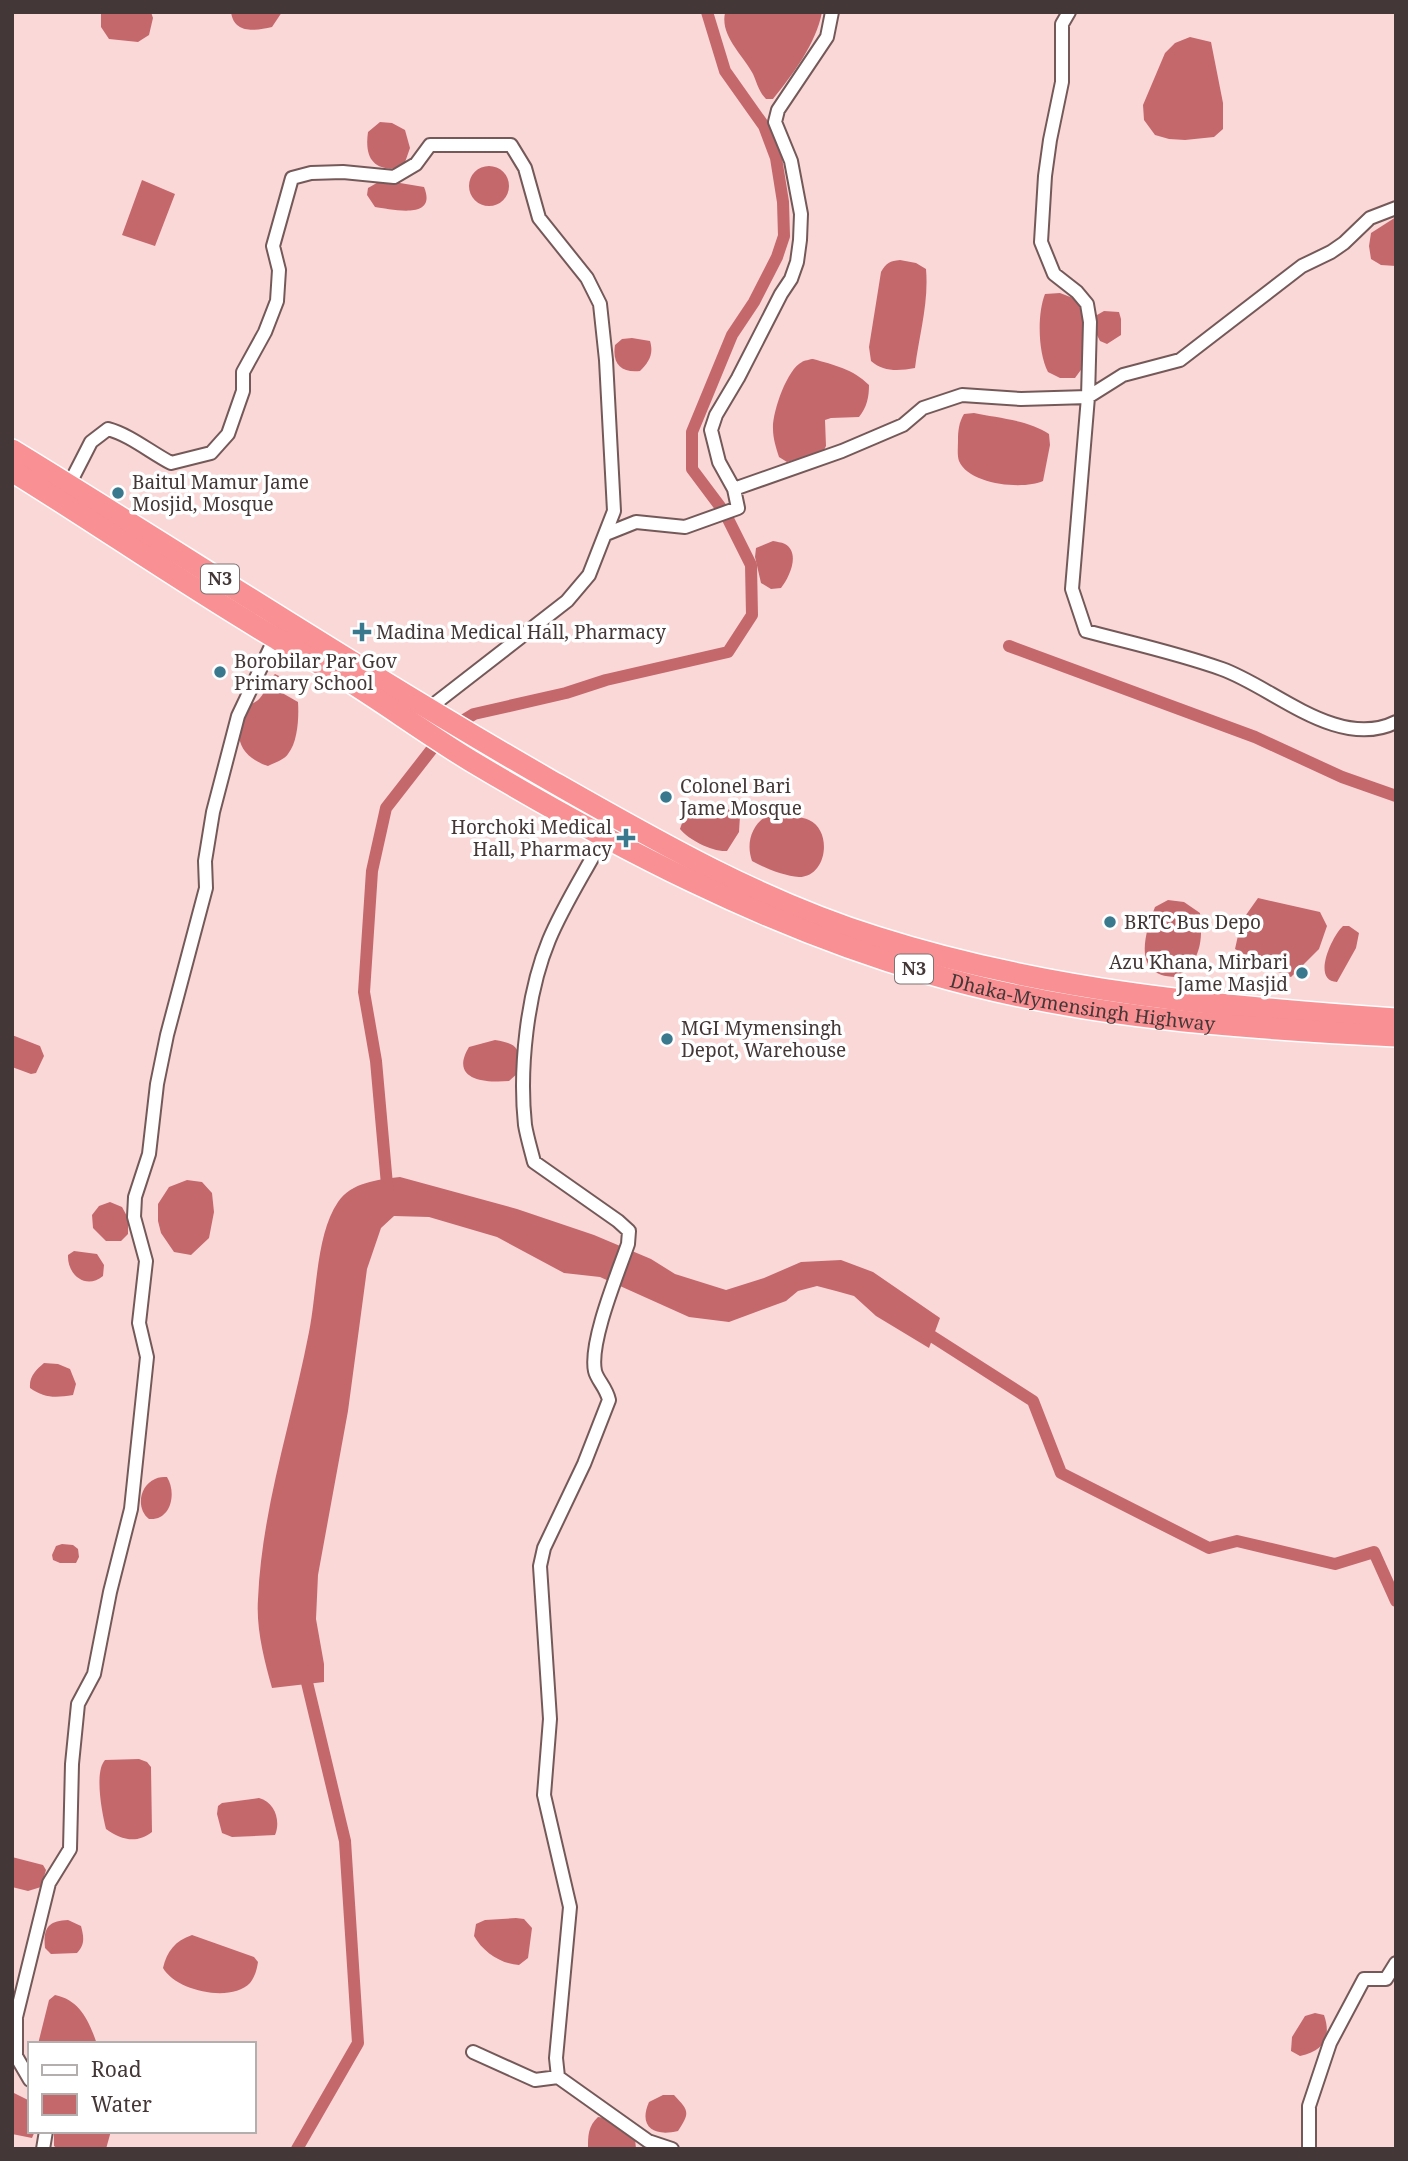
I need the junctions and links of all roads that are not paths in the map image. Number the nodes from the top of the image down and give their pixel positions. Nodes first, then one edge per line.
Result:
1 (832, 12) edge
2 (1069, 12) edge
3 (1060, 18) edge
4 (1396, 208) edge
5 (1088, 397) junction
6 (12, 450) edge
7 (12, 471) edge
8 (69, 485) junction
9 (734, 489) junction
10 (606, 534) junction
11 (275, 638) junction
12 (428, 709) junction
13 (1396, 722) edge
14 (604, 836) junction
15 (1396, 1019) edge
16 (1396, 1036) edge
17 (1396, 1963) edge
18 (473, 2052) dead end
19 (28, 2077) edge
20 (558, 2077) junction
21 (647, 2145) edge
22 (672, 2149) edge
23 (1309, 2149) edge

1 - 9 street
2 - 3 street
3 - 5 street
4 - 5 street
5 - 9 street
5 - 13 street
6 - 8 highway, Dhaka-Mymensingh Highway / N3
7 - 11 highway, N3
8 - 10 street
8 - 12 highway, Dhaka-Mymensingh Highway / N3
9 - 10 street
10 - 12 street
11 - 14 highway, Dhaka-Mymensingh Highway / N3
11 - 19 street
12 - 15 highway, Dhaka-Mymensingh Highway / N3
14 - 16 highway, Dhaka-Mymensingh Highway / N3
14 - 20 street
17 - 23 street
18 - 20 street
20 - 21 street
21 - 22 street

